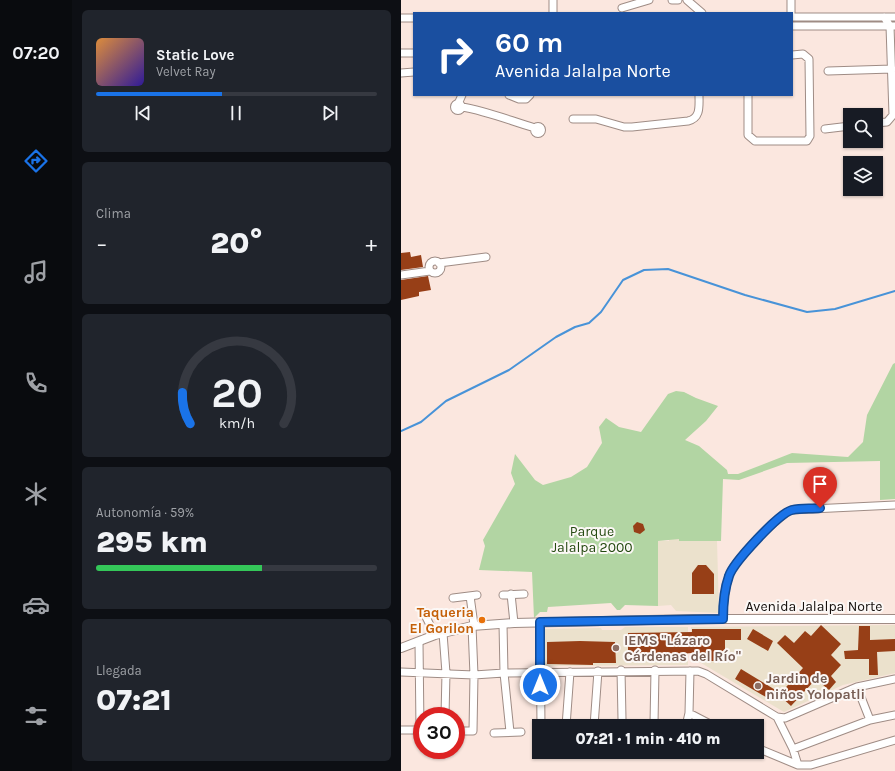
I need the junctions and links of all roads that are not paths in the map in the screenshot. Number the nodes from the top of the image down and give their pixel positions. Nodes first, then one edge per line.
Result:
1 (553, 0) edge
2 (649, 0) edge
3 (672, 0) edge
4 (678, 0) edge
5 (687, 0) edge
6 (791, 0) edge
7 (623, 8) dead end
8 (553, 12) edge
9 (701, 12) edge
10 (791, 12) edge
11 (793, 17) edge
12 (885, 17) junction
13 (895, 17) edge
14 (401, 18) edge
15 (413, 18) edge
16 (793, 26) edge
17 (892, 26) edge
18 (401, 53) edge
19 (413, 53) edge
20 (793, 55) edge
21 (892, 68) junction
22 (828, 71) dead end
23 (413, 72) edge
24 (401, 73) edge
25 (462, 96) edge
26 (512, 96) edge
27 (529, 96) edge
28 (699, 96) edge
29 (748, 96) edge
30 (573, 119) dead end
31 (883, 122) edge
32 (843, 127) edge
33 (535, 128) dead end
34 (825, 129) dead end
35 (486, 258) dead end
36 (401, 275) edge
37 (895, 505) edge
38 (511, 594) junction
39 (524, 594) dead end
40 (503, 595) dead end
41 (453, 598) dead end
42 (423, 611) dead end
43 (723, 619) junction
44 (895, 619) edge
45 (540, 622) junction
46 (514, 623) junction
47 (503, 624) junction
48 (473, 625) junction
49 (439, 634) junction
50 (419, 642) junction
51 (401, 648) edge
52 (621, 670) junction
53 (655, 670) junction
54 (599, 671) junction
55 (690, 671) junction
56 (401, 672) edge
57 (420, 672) junction
58 (504, 672) junction
59 (540, 672) junction
60 (570, 672) junction
61 (446, 673) junction
62 (474, 675) junction
63 (895, 679) edge
64 (857, 687) junction
65 (421, 707) edge
66 (445, 707) edge
67 (689, 713) junction
68 (895, 715) edge
69 (777, 717) junction
70 (541, 719) edge
71 (567, 719) edge
72 (595, 719) edge
73 (622, 719) edge
74 (655, 719) edge
75 (688, 719) edge
76 (701, 719) edge
77 (870, 720) junction
78 (401, 730) edge
79 (413, 730) edge
80 (465, 731) edge
81 (510, 732) junction
82 (521, 732) dead end
83 (494, 733) dead end
84 (895, 740) edge
85 (793, 749) junction
86 (764, 751) edge
87 (798, 765) junction

1 - 8 street
2 - 7 street
3 - 4 street
5 - 9 street
6 - 10 street
11 - 12 street
12 - 13 street
12 - 17 street
14 - 15 street
16 - 17 street
17 - 21 street
18 - 19 street
20 - 29 street
21 - 22 street
21 - 31 street
23 - 24 street
25 - 33 street
26 - 27 street
28 - 30 street
32 - 34 street
35 - 36 street
37 - 43 street
38 - 39 street
38 - 40 street
38 - 46 street
41 - 48 street
42 - 49 street
43 - 44 street, Avenida Jalalpa Norte
43 - 45 street, Avenida Jalalpa Norte
45 - 46 street, Avenida Jalalpa Norte
45 - 59 street
46 - 47 street, Avenida Jalalpa Norte
47 - 48 street, Avenida Jalalpa Norte
47 - 58 street
48 - 49 street, Avenida Jalalpa Norte
48 - 62 street
49 - 50 street, Avenida Jalalpa Norte
49 - 61 street
50 - 51 street, Avenida Jalalpa Norte
50 - 57 street
52 - 53 street
52 - 54 street
52 - 73 street
53 - 55 street
53 - 74 street
54 - 60 street
54 - 72 street
55 - 67 street
55 - 69 street
56 - 57 street
57 - 61 street
57 - 65 street
58 - 59 street
58 - 62 street
58 - 81 street
59 - 60 street
59 - 70 street
60 - 71 street
61 - 62 street
61 - 66 street
62 - 80 street
63 - 64 street
64 - 69 street
64 - 77 street
67 - 75 street
67 - 76 street
68 - 77 street
69 - 85 street
77 - 85 street
78 - 79 street
81 - 82 street
81 - 83 street
84 - 87 street
85 - 87 street
86 - 87 street

